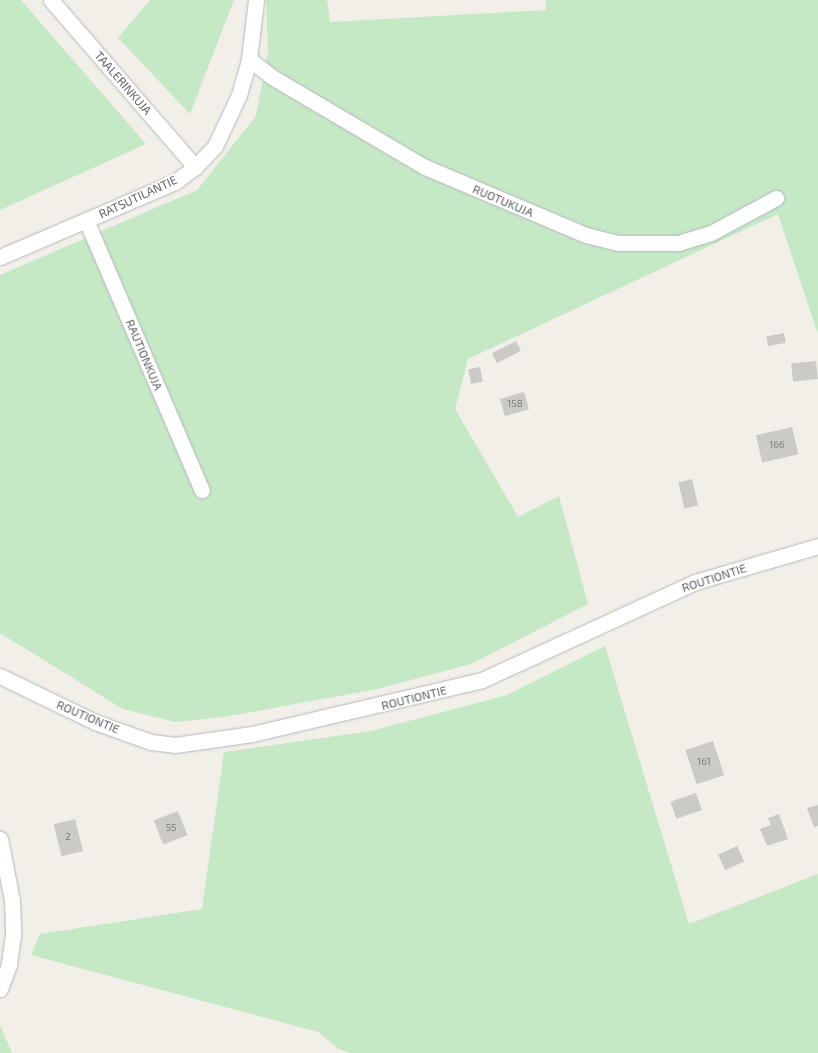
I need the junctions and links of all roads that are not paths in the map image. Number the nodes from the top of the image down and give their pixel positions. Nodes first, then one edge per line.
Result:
1 (52, 0) edge
2 (256, 0) edge
3 (249, 59) junction
4 (195, 167) junction
5 (776, 198) dead end
6 (86, 220) junction
7 (0, 257) edge
8 (202, 490) dead end
9 (818, 546) edge
10 (0, 676) edge
11 (0, 839) edge
12 (6, 935) edge
13 (0, 989) edge

1 - 4 street, TAALERINKUJA
2 - 3 street, RATSUTILANTIE
3 - 4 street, RATSUTILANTIE
3 - 5 street, RUOTUKUJA
4 - 6 street, RATSUTILANTIE
6 - 7 street, RATSUTILANTIE
6 - 8 street, RAUTIONKUJA
9 - 10 street, ROUTIONTIE
11 - 12 street
12 - 13 street

